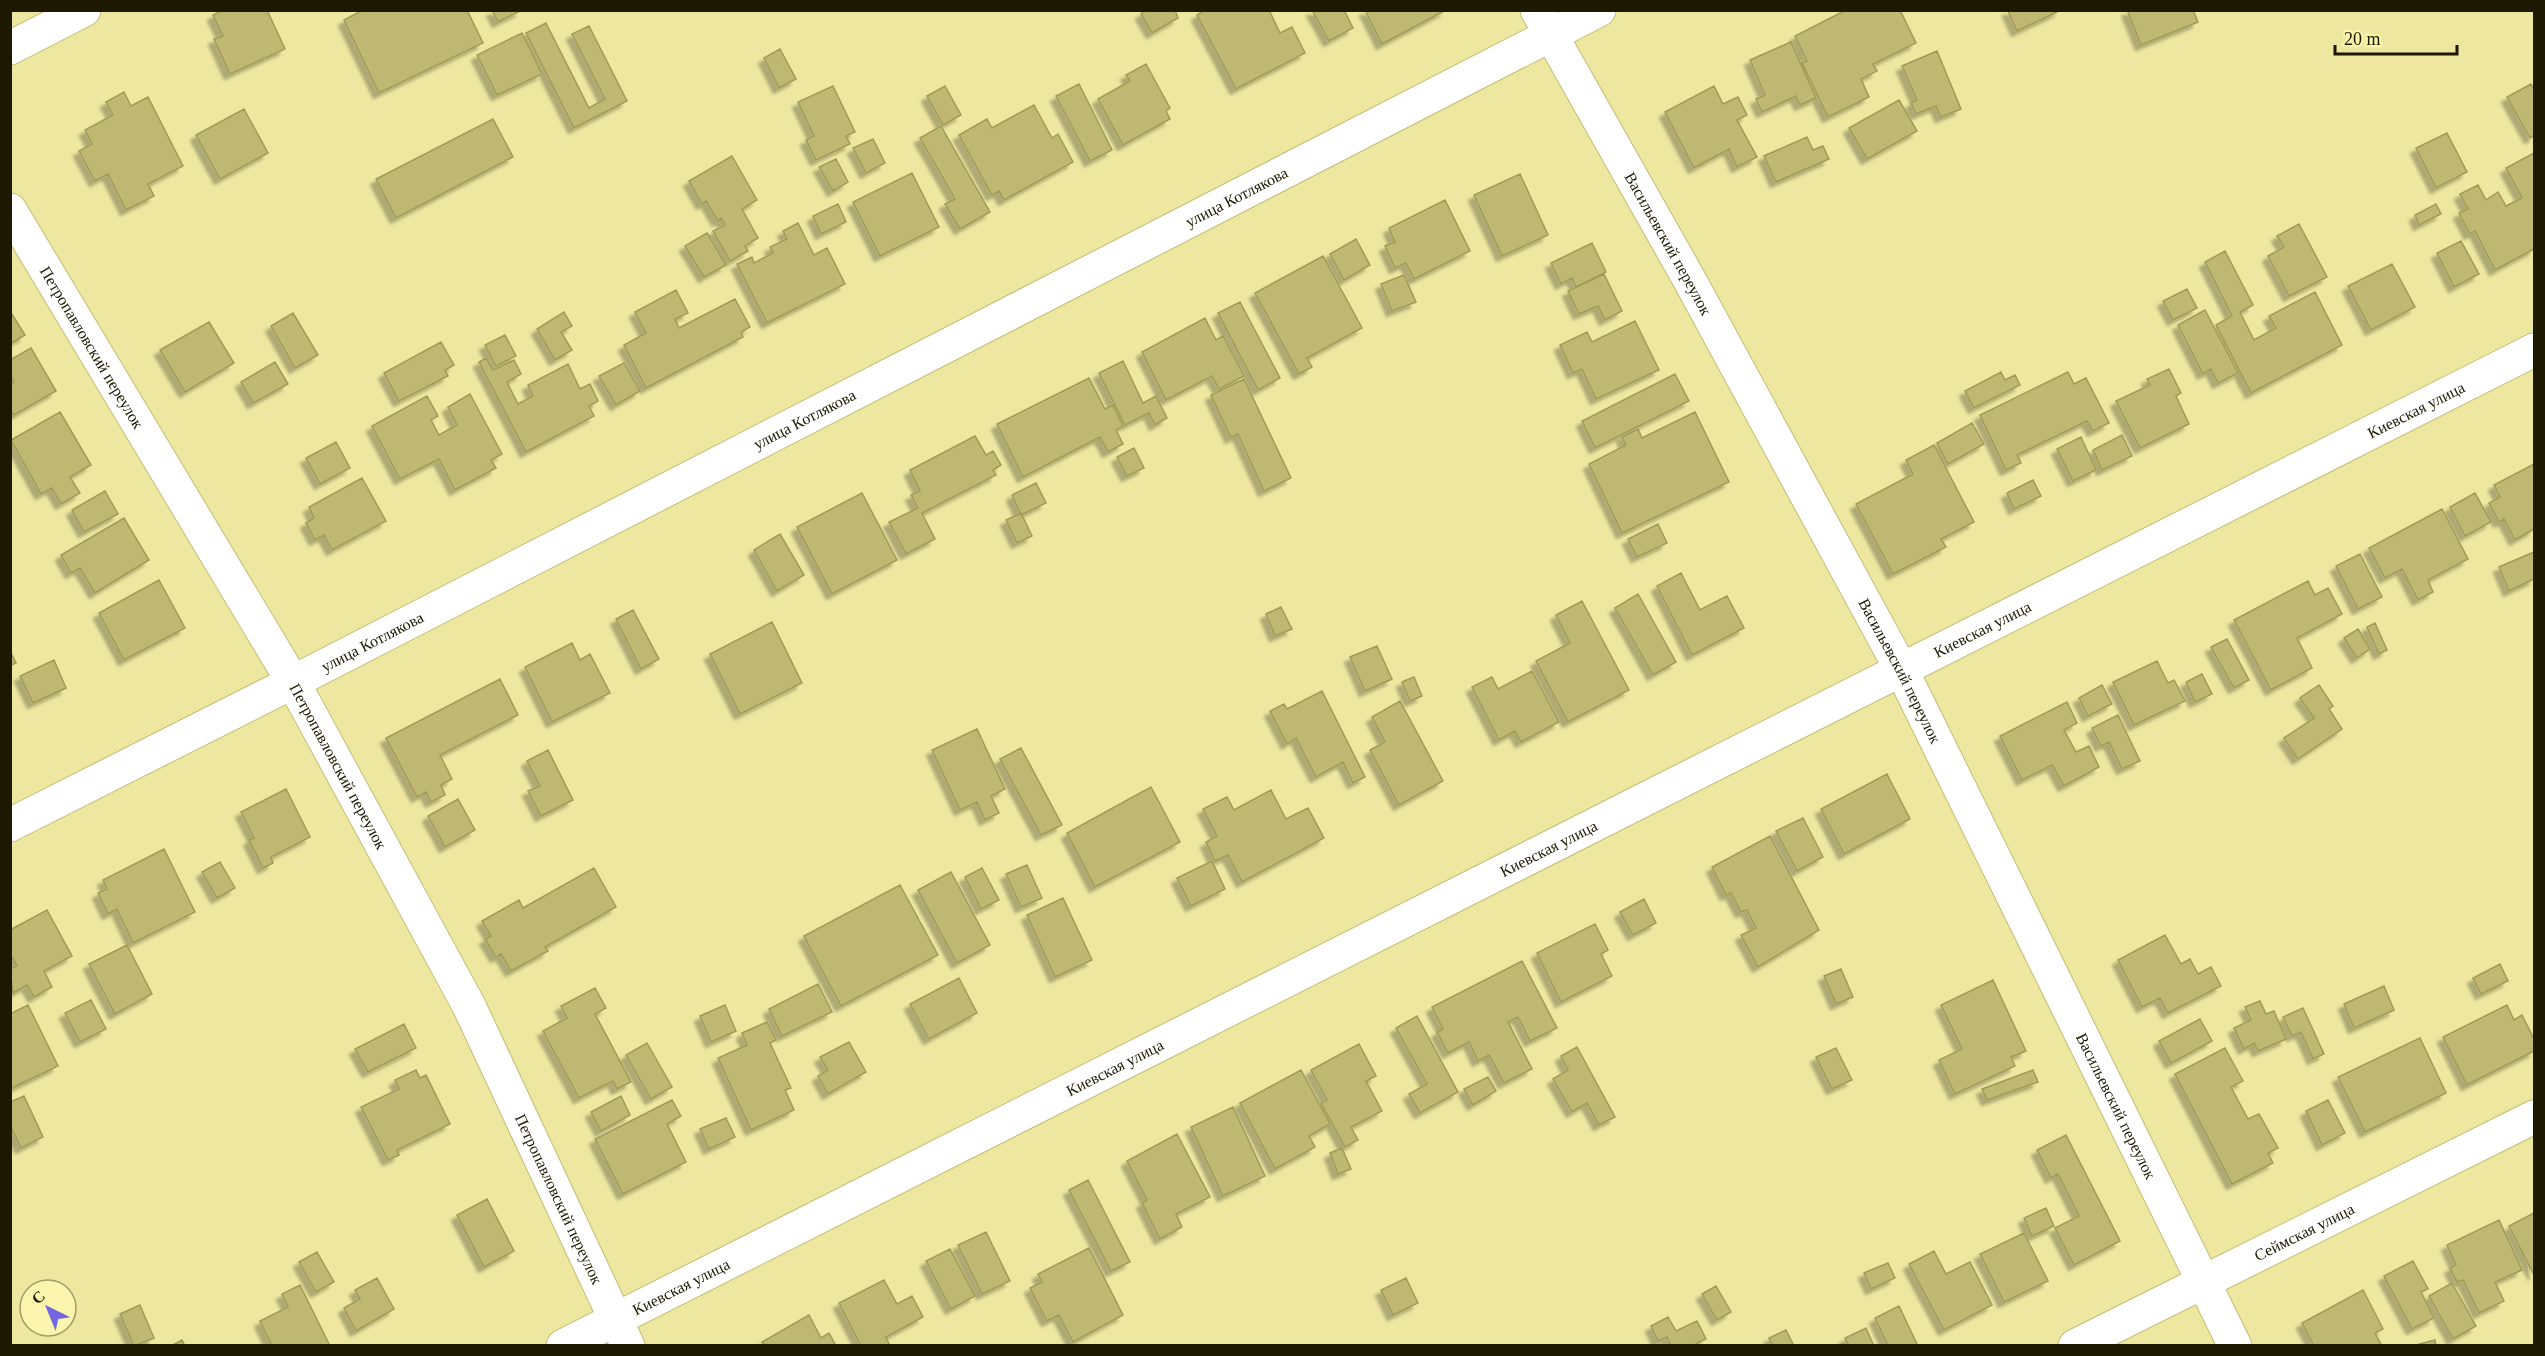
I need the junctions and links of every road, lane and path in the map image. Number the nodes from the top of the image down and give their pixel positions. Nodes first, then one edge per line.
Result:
1 (84, 10) edge
2 (1599, 10) edge
3 (1544, 22) edge
4 (10, 48) edge
5 (10, 210) edge
6 (2535, 350) edge
7 (1900, 669) junction
8 (293, 682) junction
9 (10, 825) edge
10 (2535, 1117) edge
11 (2204, 1280) junction
12 (621, 1332) edge
13 (563, 1346) edge
14 (2075, 1346) edge
15 (2235, 1346) edge

1 - 4 street
2 - 3 street, улица Котлякова
3 - 7 street, Васильевский переулок
3 - 8 street, улица Котлякова
5 - 8 street, Петропавловский переулок
6 - 7 street, Киевская улица
7 - 11 street, Васильевский переулок
7 - 12 street, Киевская улица
8 - 9 street, улица Котлякова
8 - 12 street, Петропавловский переулок
10 - 11 street, Сеймская улица
11 - 14 street, Сеймская улица
11 - 15 street, Васильевский переулок
12 - 13 street, Киевская улица

